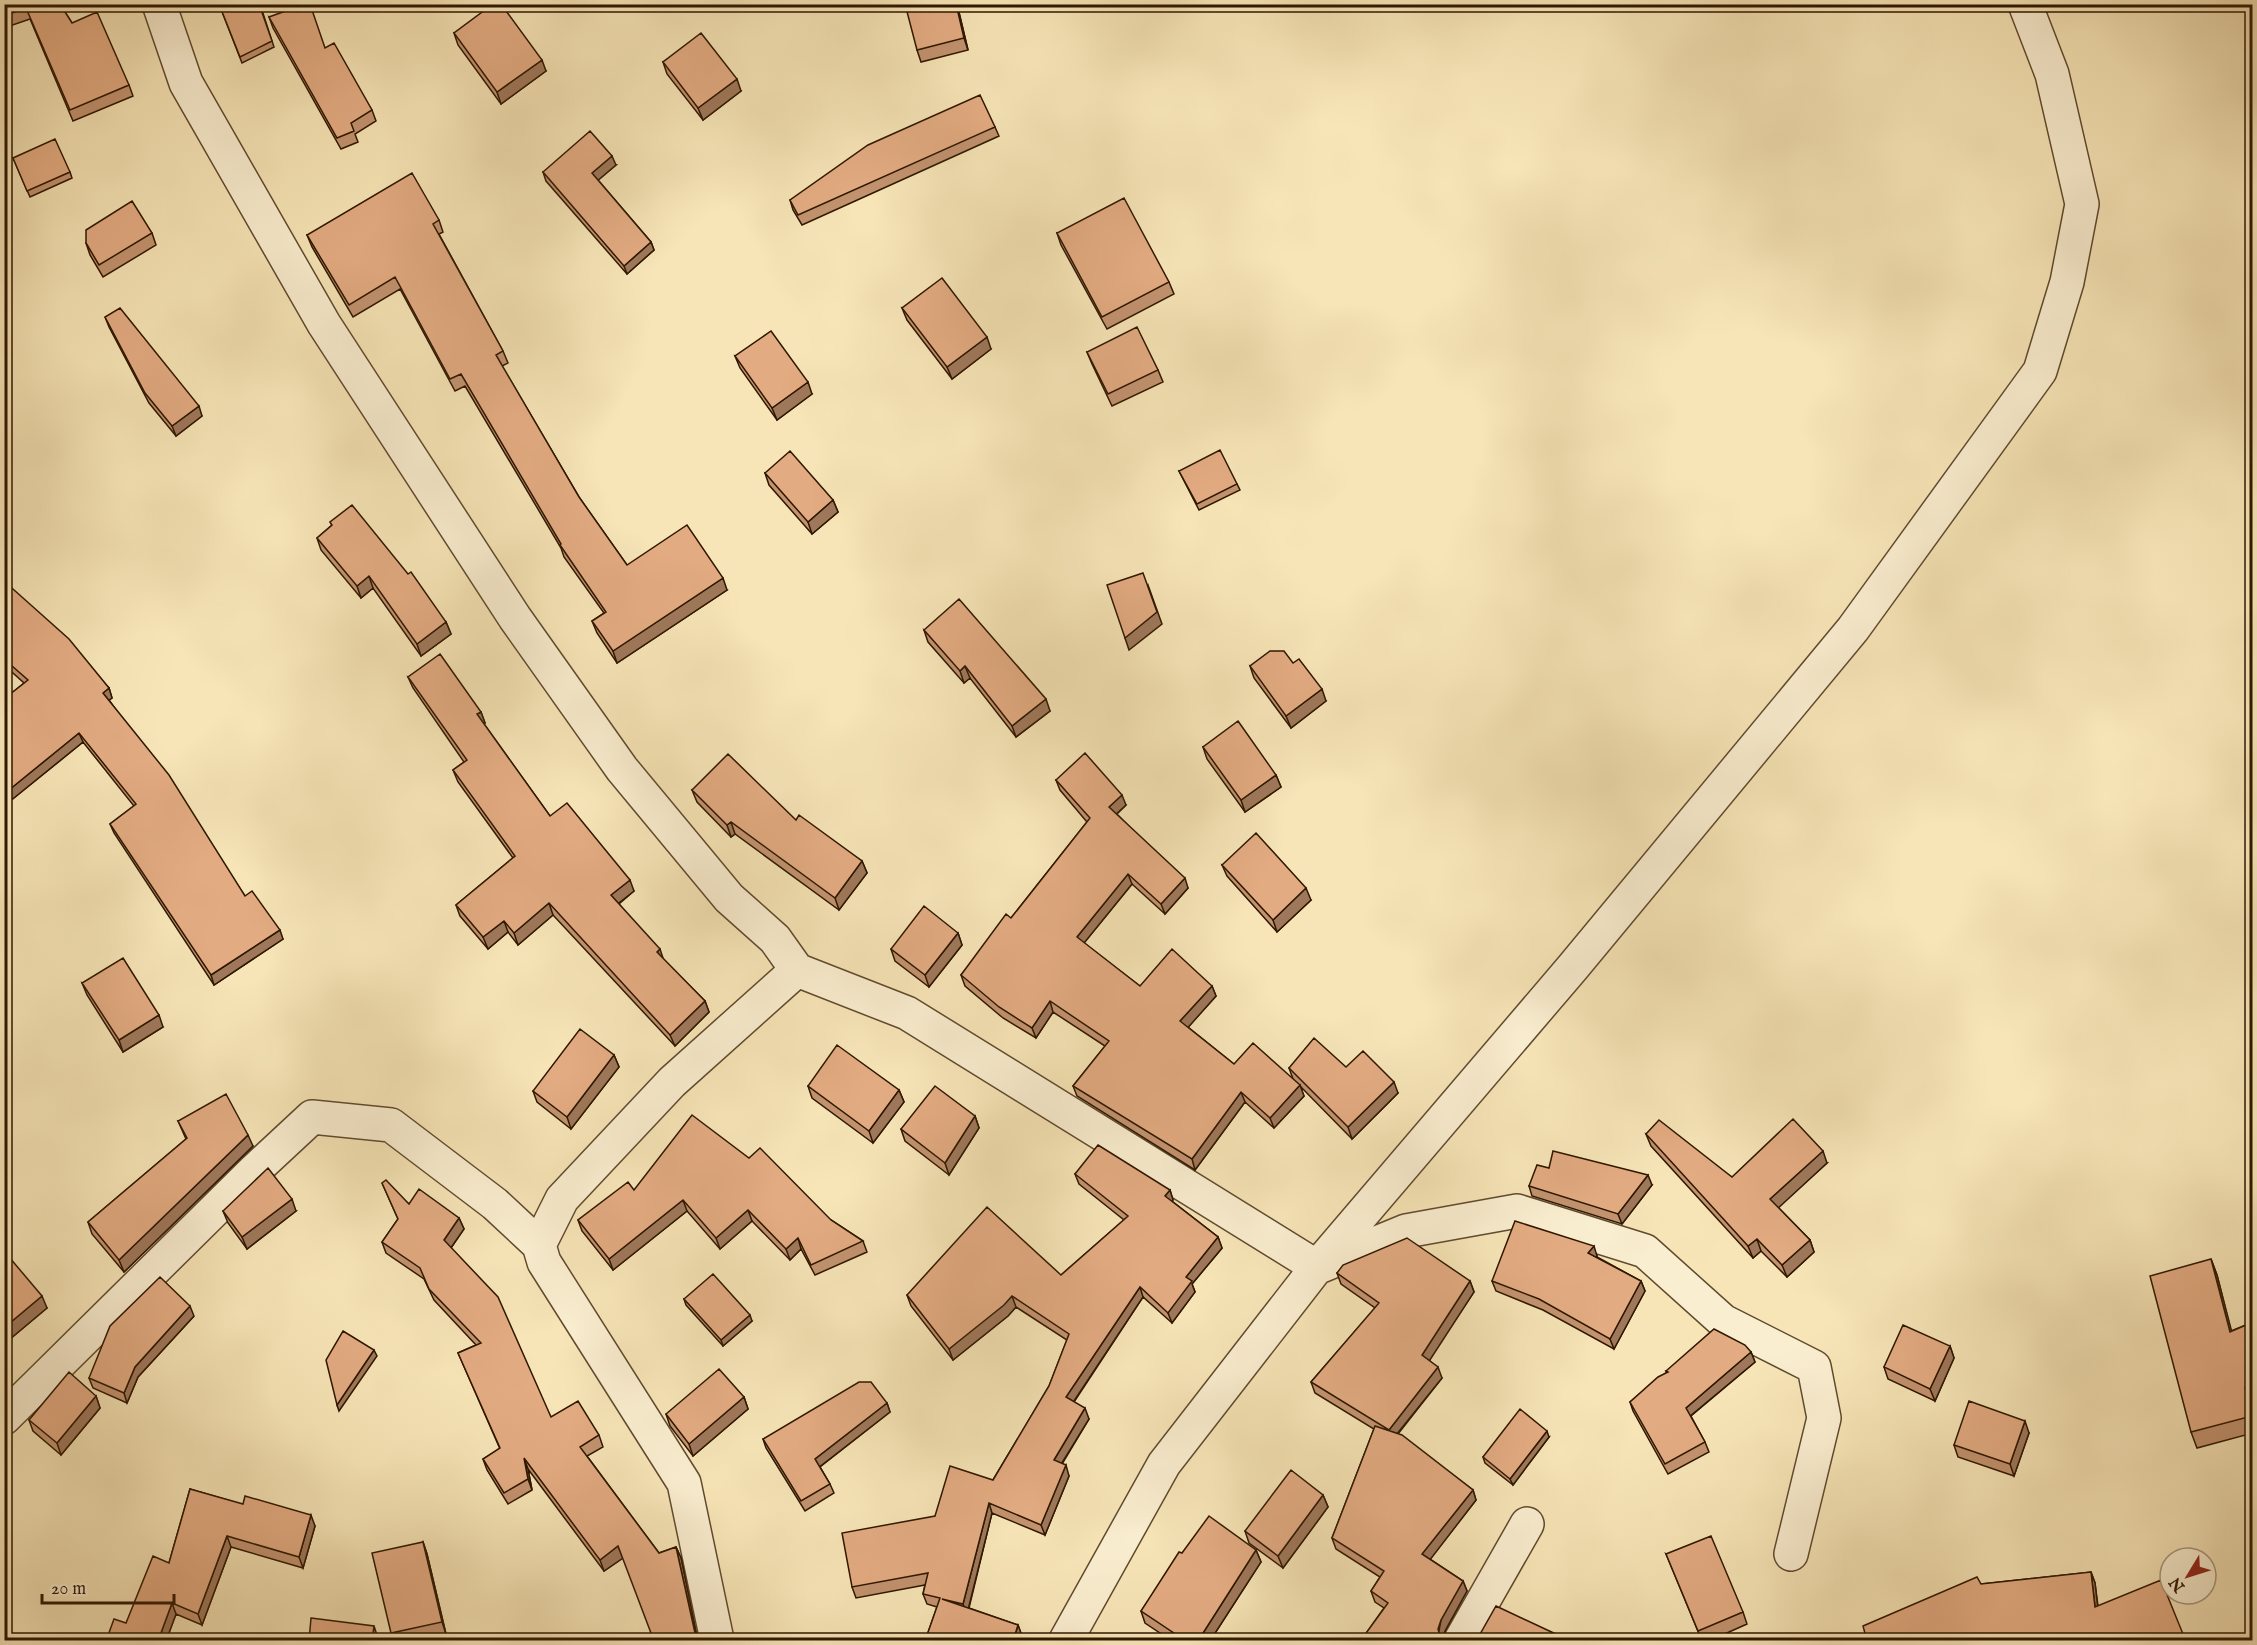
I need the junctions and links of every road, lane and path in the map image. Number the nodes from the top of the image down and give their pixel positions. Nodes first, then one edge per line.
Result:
1 (159, 4) edge
2 (2025, 4) edge
3 (797, 970) junction
4 (539, 1245) junction
5 (1317, 1268) junction
6 (4, 1418) edge
7 (1527, 1524) dead end
8 (1791, 1554) dead end
9 (717, 1641) edge
10 (1066, 1641) edge
11 (1461, 1641) edge

1 - 3 street
2 - 5 street
3 - 4 street
3 - 5 street
4 - 6 street
4 - 9 street
5 - 8 street
5 - 10 street
7 - 11 street

